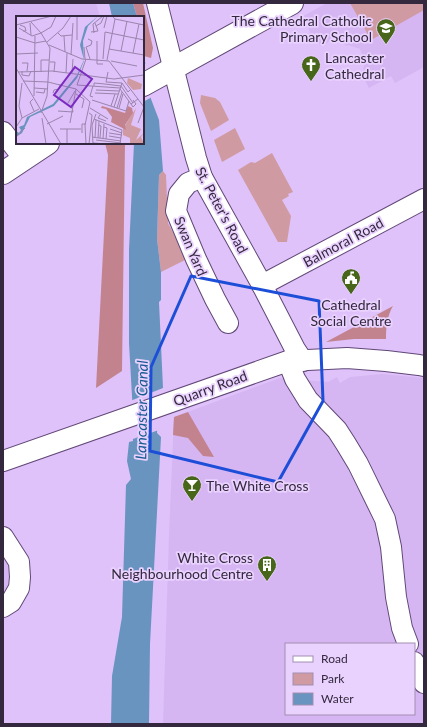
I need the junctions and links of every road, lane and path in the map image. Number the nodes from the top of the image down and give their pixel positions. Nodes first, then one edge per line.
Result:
1 (157, 3) edge
2 (292, 3) edge
3 (157, 77) edge
4 (3, 132) edge
5 (46, 144) edge
6 (24, 159) junction
7 (3, 173) edge
8 (202, 177) junction
9 (424, 199) edge
10 (262, 285) junction
11 (228, 323) dead end
12 (295, 361) junction
13 (424, 366) edge
14 (3, 461) edge
15 (3, 537) edge
16 (3, 607) edge
17 (408, 643) edge
18 (415, 664) edge
19 (424, 683) edge

1 - 3 street, St. Peter's Road
2 - 3 street
3 - 8 street, St. Peter's Road
4 - 6 street
5 - 6 street
6 - 7 street
8 - 10 street, St. Peter's Road
8 - 11 street, Swan Yard
9 - 10 street, Balmoral Road
10 - 12 street, St. Peter's Road
12 - 13 street, Quarry Road
12 - 14 street, Quarry Road
12 - 17 street, St. Peter's Road
15 - 16 street
18 - 19 street

